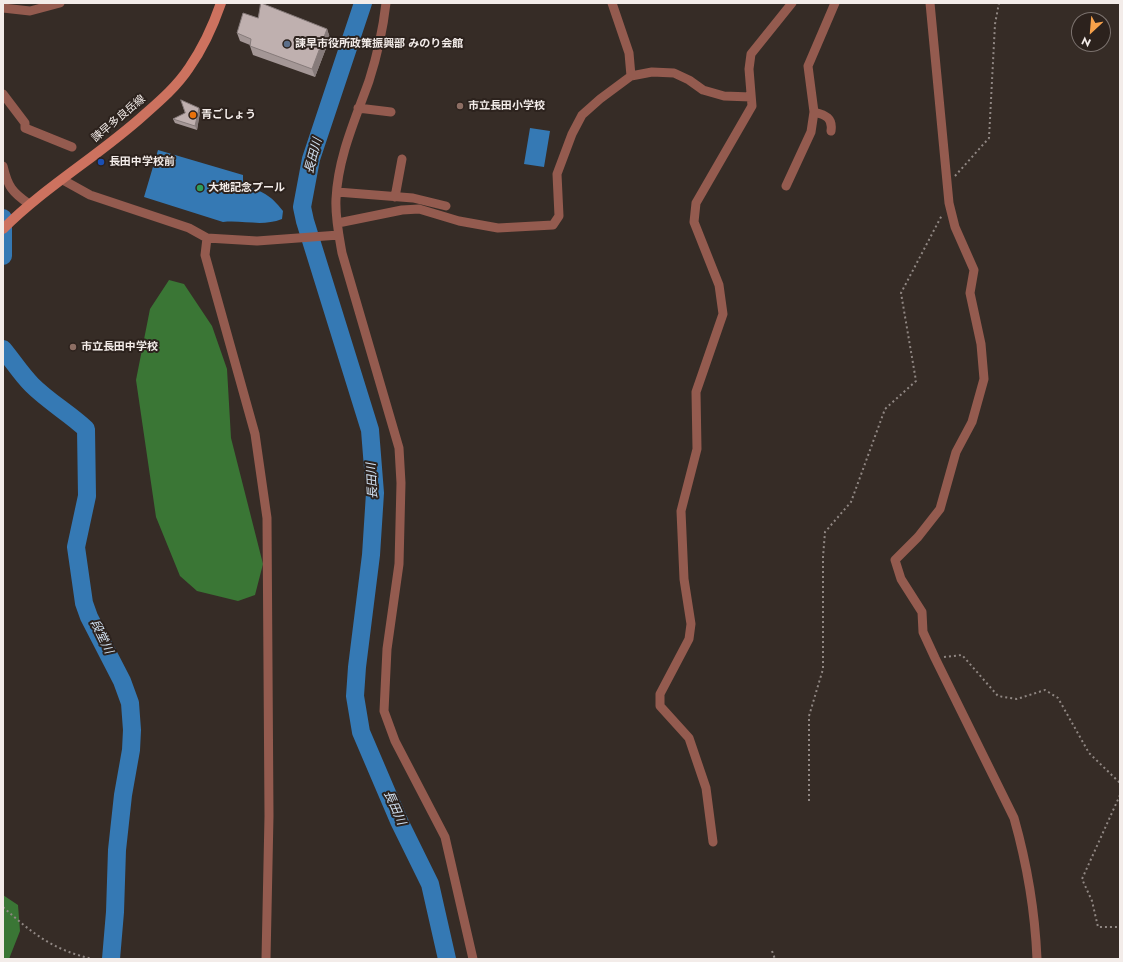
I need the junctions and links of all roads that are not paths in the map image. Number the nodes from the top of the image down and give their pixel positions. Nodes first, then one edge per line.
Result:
1 (60, 3) edge
2 (221, 3) edge
3 (386, 3) edge
4 (612, 3) edge
5 (792, 3) edge
6 (835, 3) edge
7 (930, 3) edge
8 (3, 8) edge
9 (631, 76) junction
10 (3, 94) edge
11 (751, 97) junction
12 (358, 108) junction
13 (391, 112) dead end
14 (814, 112) junction
15 (831, 131) dead end
16 (72, 147) dead end
17 (402, 159) dead end
18 (3, 166) edge
19 (63, 180) junction
20 (786, 186) dead end
21 (337, 192) junction
22 (395, 197) junction
23 (29, 204) junction
24 (446, 206) dead end
25 (338, 223) junction
26 (3, 229) edge
27 (334, 235) junction
28 (207, 238) junction
29 (713, 842) dead end
30 (266, 959) edge
31 (472, 959) edge
32 (1037, 959) edge

1 - 8 street
2 - 19 main road, 諫早多良岳線
3 - 12 street
4 - 9 street
5 - 11 street
6 - 14 street
7 - 32 street
9 - 11 street
9 - 25 street
10 - 16 street
11 - 29 street
12 - 13 street
12 - 21 street
14 - 15 street
14 - 20 street
17 - 22 street
18 - 23 street
19 - 23 main road, 諫早多良岳線
19 - 28 street
21 - 22 street
21 - 25 street
22 - 24 street
23 - 26 main road, 諫早多良岳線
25 - 27 street
27 - 28 street
27 - 31 street
28 - 30 street

